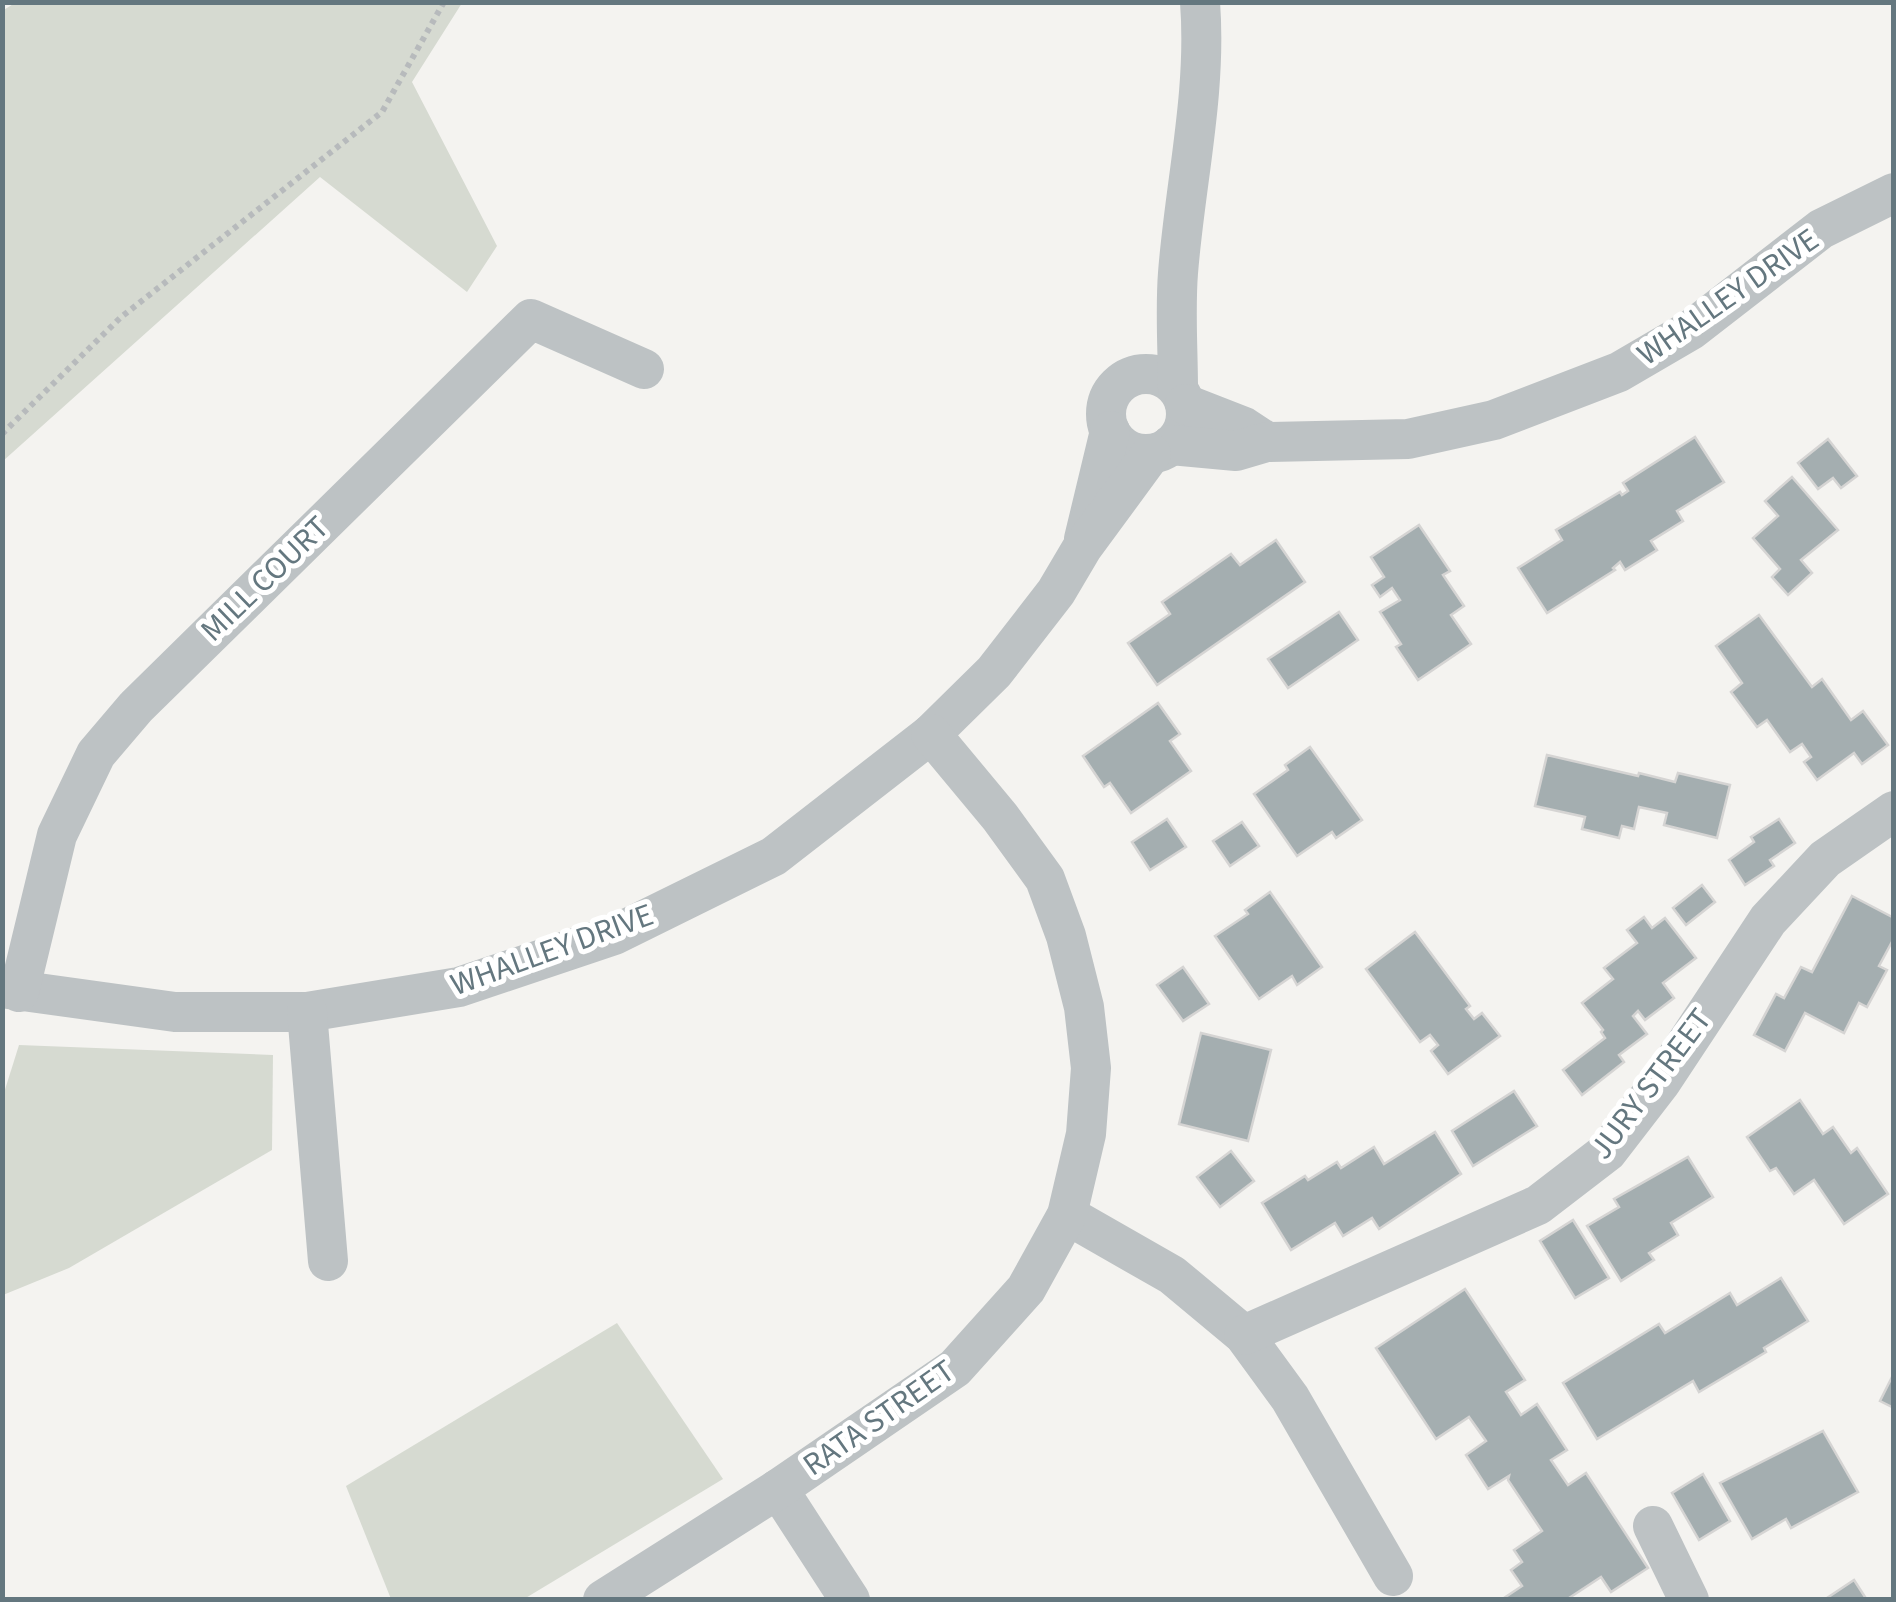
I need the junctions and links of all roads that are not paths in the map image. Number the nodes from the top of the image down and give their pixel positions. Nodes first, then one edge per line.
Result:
1 (1200, 2) edge
2 (1894, 193) edge
3 (1178, 275) junction
4 (644, 369) dead end
5 (1131, 376) junction
6 (1182, 397) junction
7 (1110, 430) junction
8 (1267, 442) junction
9 (1161, 449) junction
10 (1082, 548) junction
11 (931, 734) junction
12 (1889, 821) edge
13 (11, 990) edge
14 (307, 1012) junction
15 (1067, 1215) junction
16 (328, 1261) dead end
17 (1244, 1335) junction
18 (778, 1489) junction
19 (1653, 1526) dead end
20 (1393, 1576) dead end
21 (603, 1600) edge
22 (850, 1600) edge
23 (1688, 1600) edge

1 - 3 street
2 - 8 street, WHALLEY DRIVE
3 - 5 street
3 - 6 street
4 - 13 street, MILL COURT
5 - 6 street
5 - 7 street
6 - 8 street, WHALLEY DRIVE
6 - 9 street
7 - 9 street
7 - 10 street, WHALLEY DRIVE
8 - 9 street, WHALLEY DRIVE
9 - 10 street, WHALLEY DRIVE
10 - 11 street, WHALLEY DRIVE
11 - 14 street, WHALLEY DRIVE
11 - 15 street, RATA STREET
12 - 17 street, JURY STREET
13 - 14 street, WHALLEY DRIVE
14 - 16 street
15 - 17 street
15 - 18 street, RATA STREET
17 - 20 street
18 - 21 street, RATA STREET
18 - 22 street
19 - 23 street

